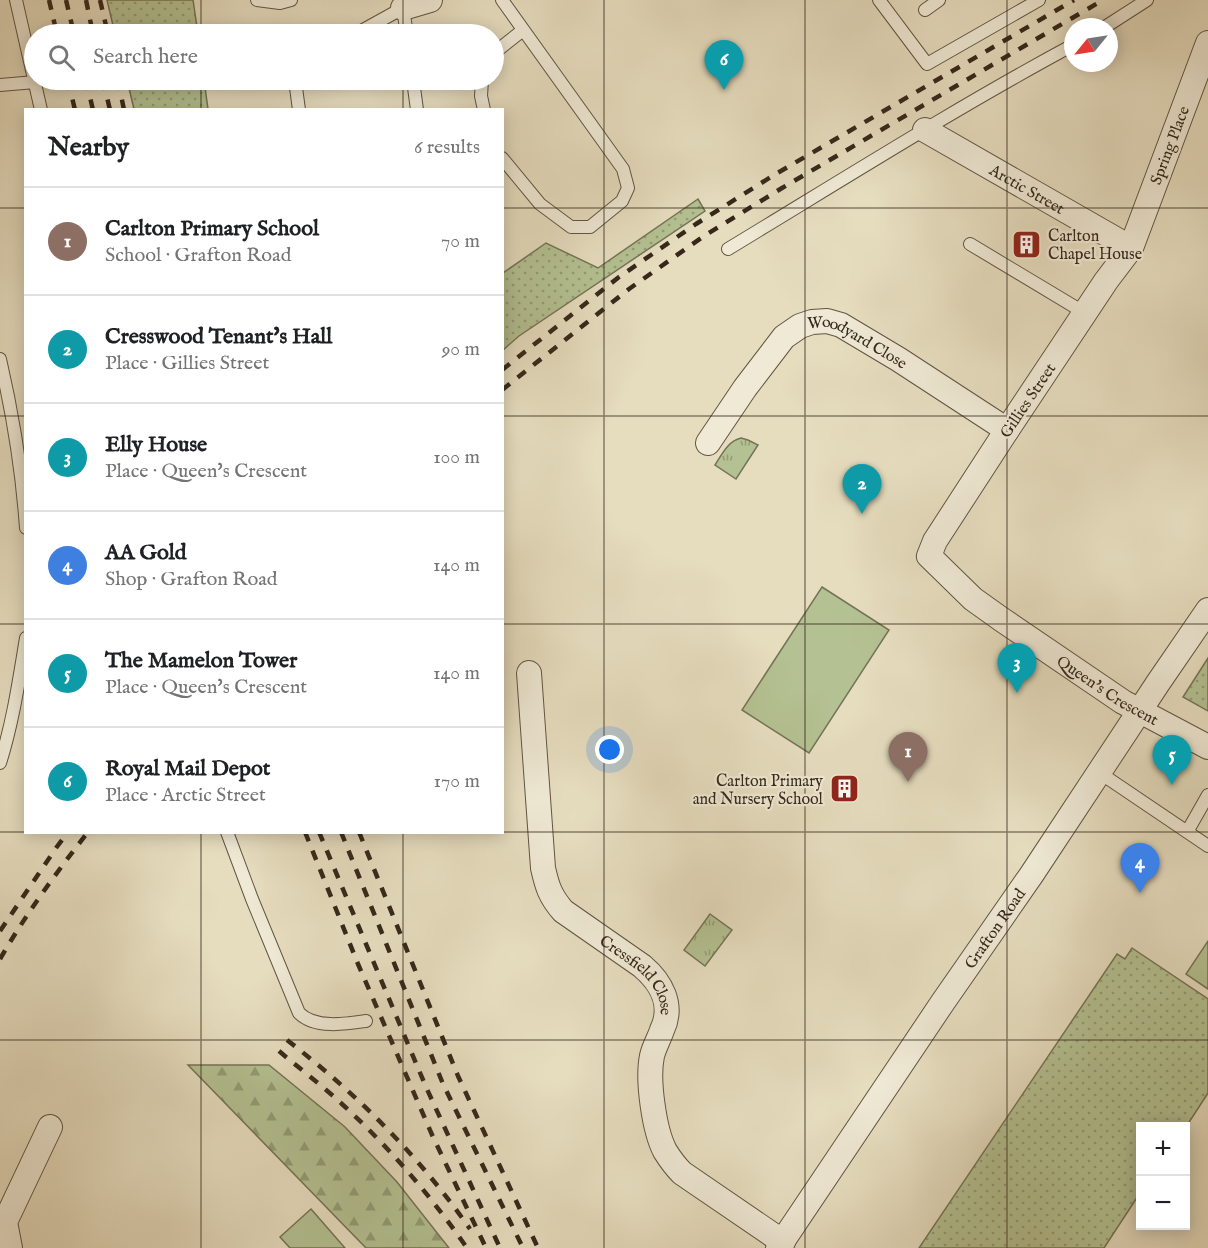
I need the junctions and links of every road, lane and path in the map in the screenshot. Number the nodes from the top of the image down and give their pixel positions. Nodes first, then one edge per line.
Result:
1 (16, 0) edge
2 (256, 0) edge
3 (291, 0) edge
4 (430, 0) edge
5 (502, 0) edge
6 (879, 0) edge
7 (939, 0) edge
8 (1039, 0) edge
9 (1147, 0) edge
10 (402, 4) edge
11 (925, 10) dead end
12 (1118, 19) edge
13 (371, 24) edge
14 (405, 24) edge
15 (523, 30) junction
16 (24, 35) edge
17 (504, 45) edge
18 (1207, 46) edge
19 (1064, 50) edge
20 (24, 83) edge
21 (0, 85) edge
22 (37, 90) edge
23 (296, 90) edge
24 (414, 90) edge
25 (482, 90) edge
26 (41, 108) edge
27 (299, 108) edge
28 (417, 108) edge
29 (484, 108) edge
30 (925, 130) junction
31 (504, 160) edge
32 (970, 244) dead end
33 (1131, 248) junction
34 (728, 249) dead end
35 (1085, 313) junction
36 (0, 359) edge
37 (1007, 430) junction
38 (708, 442) dead end
39 (24, 506) edge
40 (928, 556) joint
41 (1208, 610) edge
42 (24, 650) edge
43 (529, 673) dead end
44 (1140, 711) junction
45 (1208, 747) edge
46 (0, 763) edge
47 (1100, 773) junction
48 (1208, 795) edge
49 (1187, 832) junction
50 (228, 834) edge
51 (1208, 846) edge
52 (366, 1021) dead end
53 (50, 1127) dead end
54 (780, 1245) edge
55 (10, 1248) edge

1 - 16 lane
2 - 3 lane
4 - 10 street
5 - 15 lane
6 - 8 lane
7 - 11 lane
9 - 12 lane
10 - 13 lane
10 - 14 lane
15 - 17 lane
15 - 31 lane
18 - 33 street, Spring Place
19 - 30 lane
20 - 21 lane
22 - 26 lane
23 - 27 lane
24 - 28 lane
25 - 29 lane
30 - 33 street, Arctic Street
30 - 34 lane
32 - 35 lane
33 - 35 street, Gillies Street
35 - 37 street, Gillies Street
36 - 39 lane
37 - 38 street, Woodyard Close
37 - 40 street, Gillies Street
40 - 44 street, Queen's Crescent
41 - 44 street, Grafton Road
42 - 46 lane
43 - 54 street, Cressfield Close
44 - 45 street, Queen's Crescent
44 - 47 street, Grafton Road
47 - 49 lane
47 - 54 street, Grafton Road
48 - 49 lane
49 - 51 lane
50 - 52 lane
53 - 55 street

